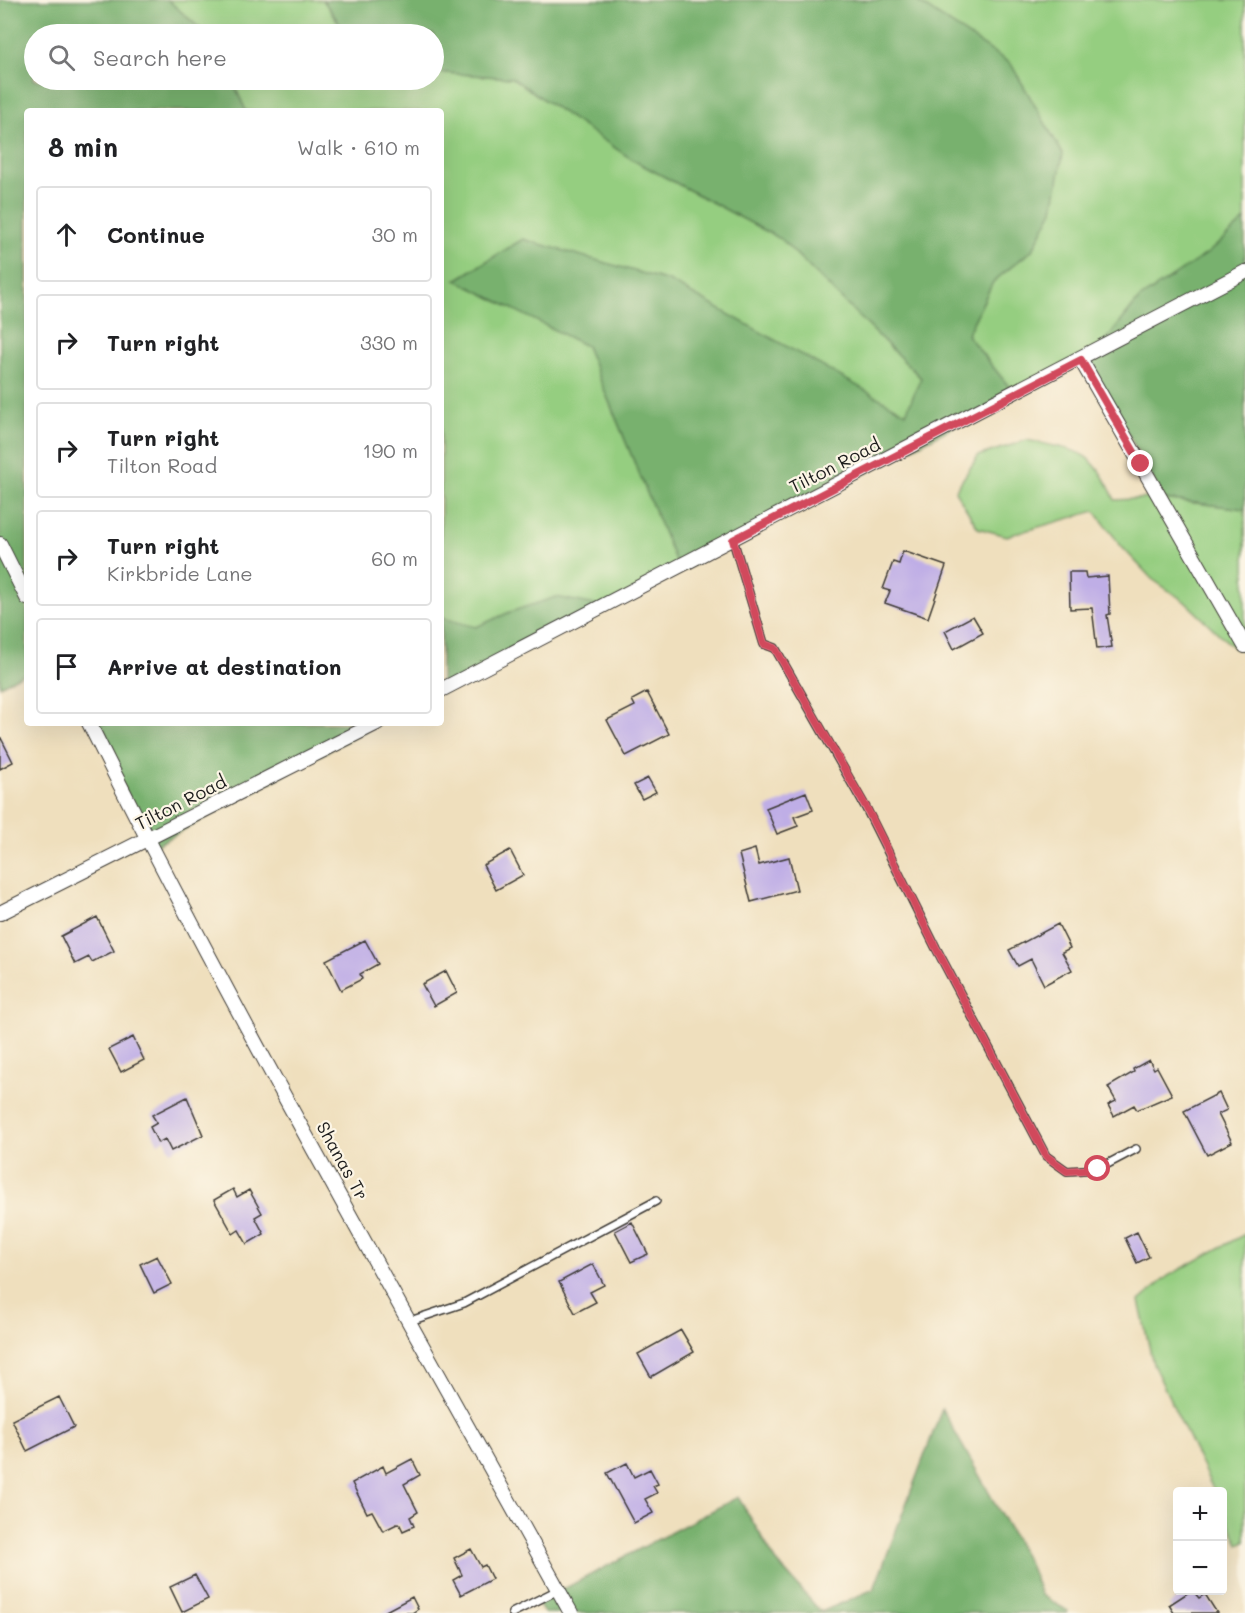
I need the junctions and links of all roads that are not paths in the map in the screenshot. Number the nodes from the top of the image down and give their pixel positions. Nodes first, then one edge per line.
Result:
1 (1245, 273) edge
2 (1081, 360) junction
3 (733, 540) junction
4 (0, 544) edge
5 (24, 592) edge
6 (1245, 646) edge
7 (444, 688) edge
8 (90, 726) edge
9 (372, 726) edge
10 (147, 840) junction
11 (0, 913) edge
12 (1136, 1149) dead end
13 (656, 1201) dead end
14 (410, 1321) junction
15 (558, 1590) junction
16 (512, 1613) edge
17 (571, 1613) edge

1 - 2 street, Tilton Road
2 - 3 street, Tilton Road
2 - 6 street
3 - 7 street, Tilton Road
3 - 12 lane
4 - 5 street
8 - 10 street, Shanas Tr
9 - 10 street, Tilton Road
10 - 11 street, Tilton Road
10 - 14 street, Shanas Tr
13 - 14 lane
14 - 15 street, Shanas Tr
15 - 16 lane
15 - 17 street, Shanas Tr

